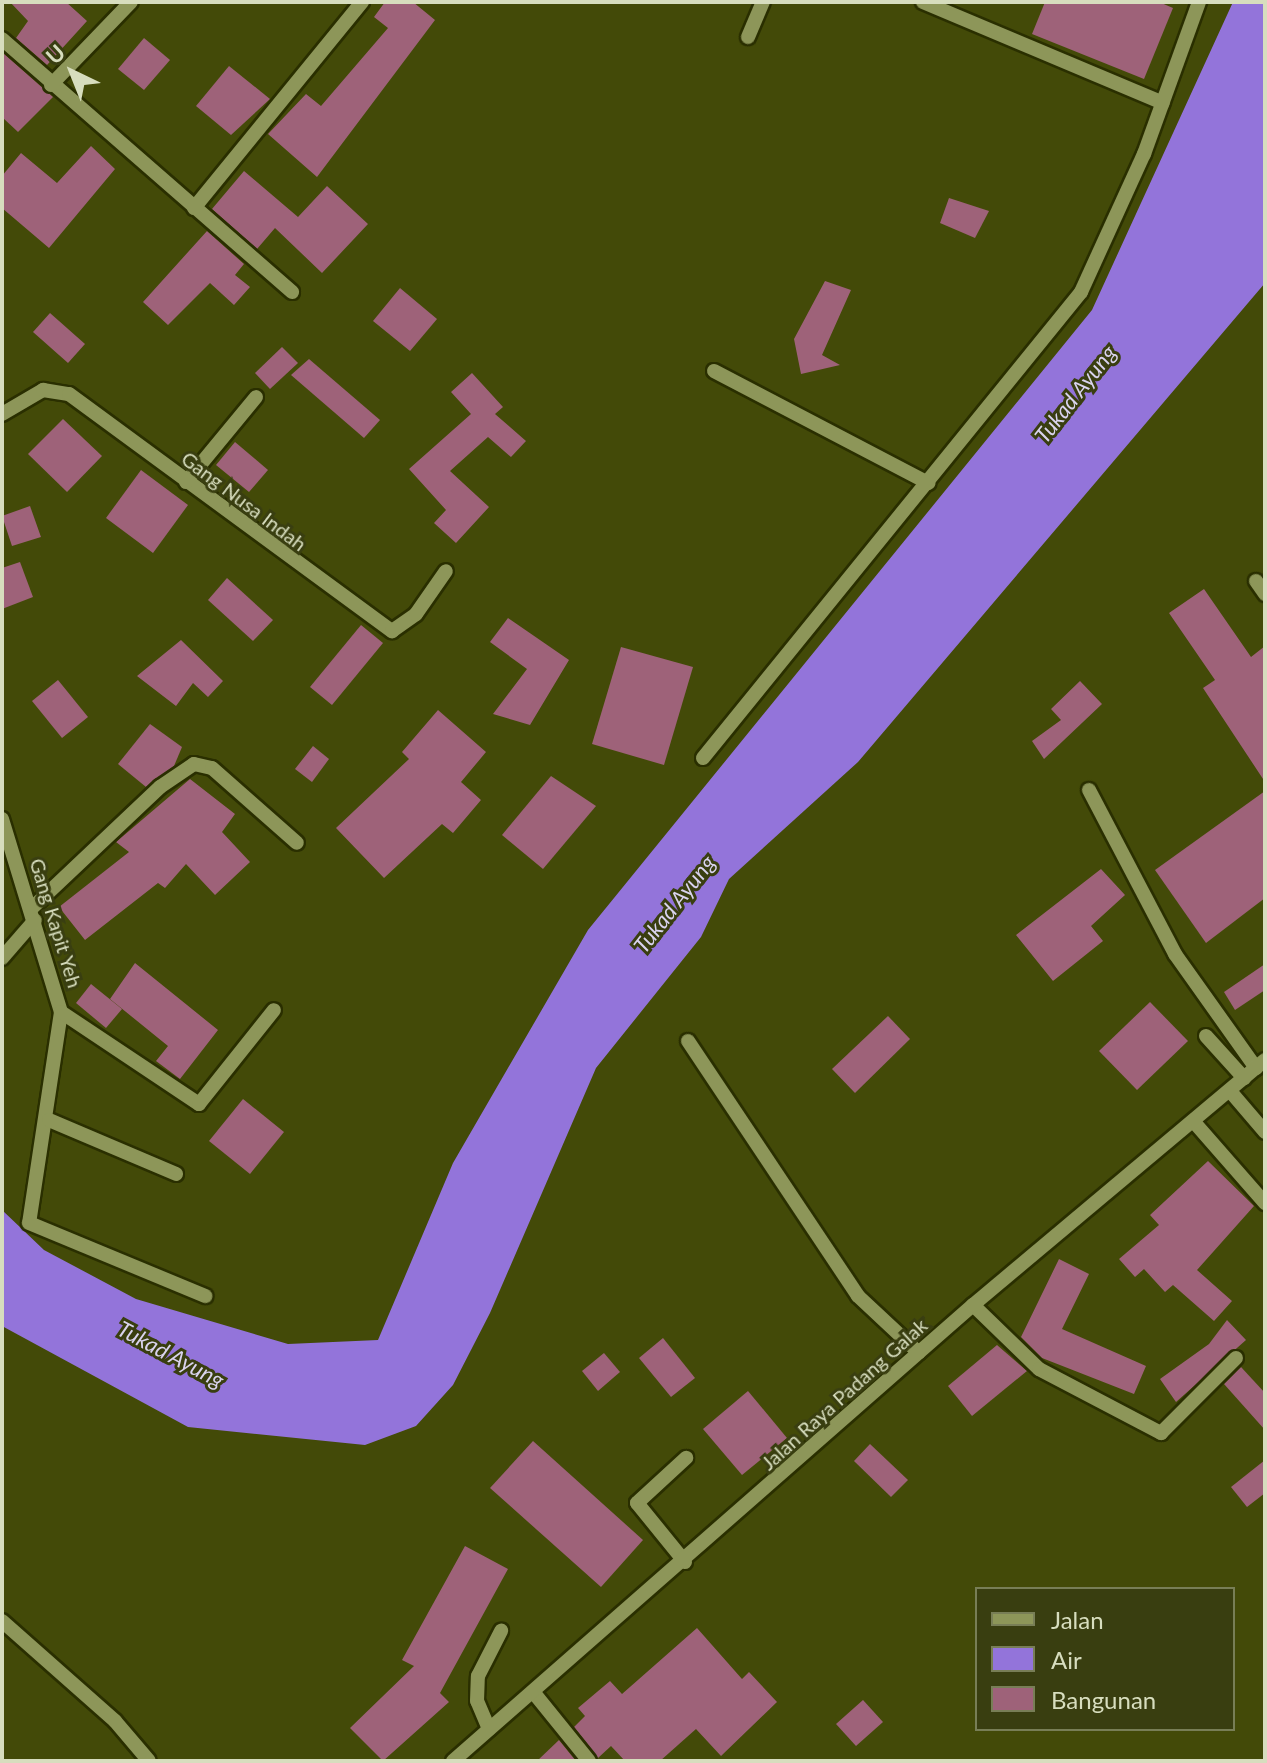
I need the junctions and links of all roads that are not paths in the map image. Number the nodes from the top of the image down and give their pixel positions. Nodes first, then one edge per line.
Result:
1 (131, 2) edge
2 (362, 2) edge
3 (763, 2) edge
4 (923, 2) edge
5 (1199, 2) edge
6 (748, 37) dead end
7 (2, 39) edge
8 (51, 85) junction
9 (1163, 103) junction
10 (194, 208) junction
11 (292, 292) dead end
12 (714, 371) dead end
13 (256, 397) dead end
14 (2, 414) edge
15 (186, 482) junction
16 (928, 483) junction
17 (446, 571) dead end
18 (703, 758) dead end
19 (1089, 790) dead end
20 (2, 819) edge
21 (297, 843) dead end
22 (33, 914) junction
23 (2, 958) edge
24 (274, 1010) dead end
25 (61, 1012) junction
26 (1206, 1036) dead end
27 (688, 1041) dead end
28 (1260, 1064) edge
29 (1244, 1078) junction
30 (1230, 1091) junction
31 (49, 1120) junction
32 (1194, 1122) junction
33 (1265, 1132) edge
34 (176, 1174) dead end
35 (1265, 1203) edge
36 (205, 1296) dead end
37 (973, 1305) junction
38 (919, 1353) junction
39 (1236, 1358) dead end
40 (686, 1458) dead end
41 (685, 1562) junction
42 (2, 1621) edge
43 (501, 1631) dead end
44 (534, 1693) junction
45 (489, 1729) junction
46 (149, 1761) edge
47 (453, 1761) edge
48 (589, 1761) edge

1 - 8 street
2 - 10 street
3 - 6 street
4 - 9 street
5 - 9 street
7 - 8 street
8 - 10 street
9 - 16 street
10 - 11 street
12 - 16 street
13 - 15 street
14 - 15 street, Gang Nusa Indah
15 - 17 street, Gang Nusa Indah
16 - 18 street
19 - 28 street
20 - 22 street, Gang Kapit Yeh
21 - 22 street
22 - 23 street
22 - 25 street, Gang Kapit Yeh
24 - 25 street
25 - 31 street, Gang Kapit Yeh
26 - 29 street
27 - 38 street
28 - 29 street, Jalan Raya Padang Galak
29 - 30 street, Jalan Raya Padang Galak
30 - 32 street, Jalan Raya Padang Galak
30 - 33 street
31 - 34 street
31 - 36 street, Gang Kapit Yeh
32 - 35 street
32 - 37 street, Jalan Raya Padang Galak
37 - 38 street, Jalan Raya Padang Galak
37 - 39 street
38 - 41 street, Jalan Raya Padang Galak
40 - 41 street
41 - 44 street, Jalan Raya Padang Galak
42 - 46 street
43 - 45 street
44 - 45 street, Jalan Raya Padang Galak
44 - 48 street
45 - 47 street, Jalan Raya Padang Galak

